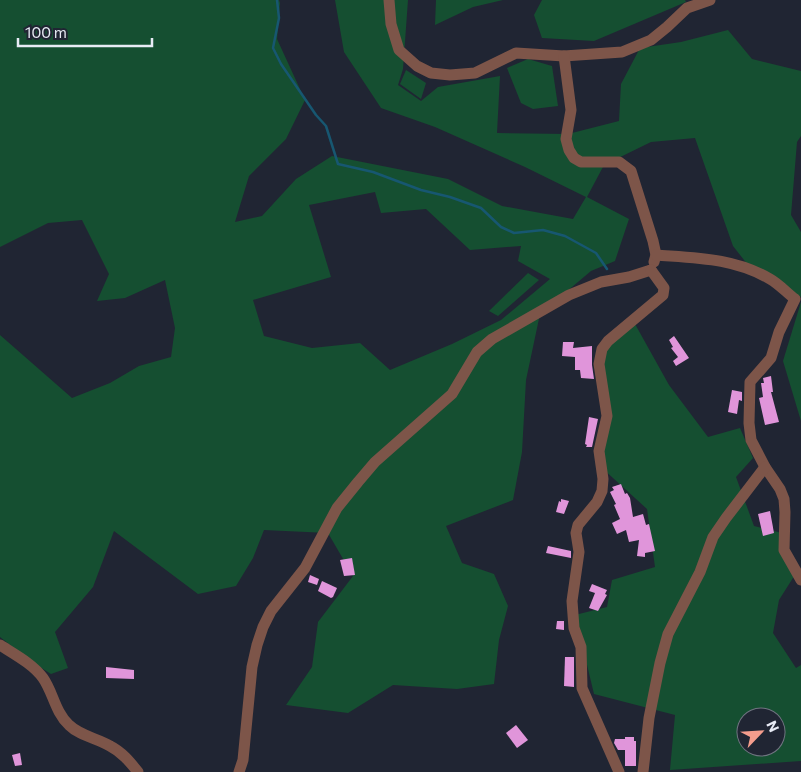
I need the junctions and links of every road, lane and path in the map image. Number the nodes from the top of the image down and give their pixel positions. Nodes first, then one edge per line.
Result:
1 (389, 0) edge
2 (710, 0) edge
3 (564, 56) junction
4 (656, 256) junction
5 (651, 270) junction
6 (765, 467) junction
7 (801, 580) edge
8 (0, 645) edge
9 (138, 772) edge
10 (239, 772) edge
11 (619, 772) edge
12 (643, 772) edge

1 - 3 street
2 - 3 street
3 - 4 street
4 - 5 street
4 - 6 street
5 - 10 street
5 - 11 street
6 - 7 street
6 - 12 street
8 - 9 street

